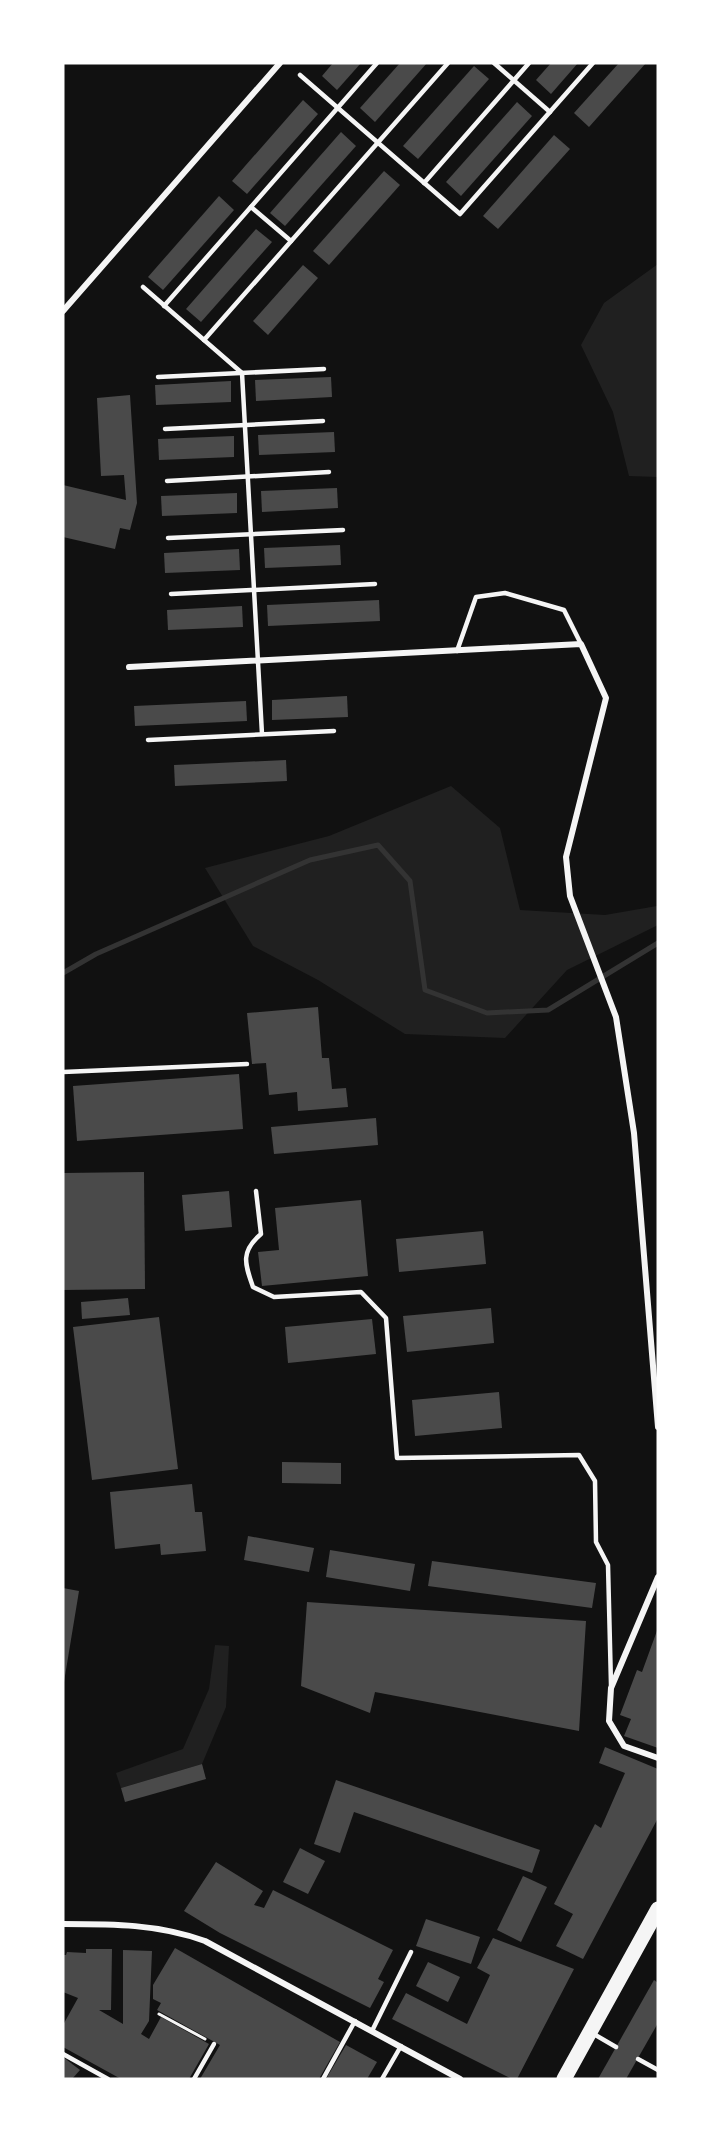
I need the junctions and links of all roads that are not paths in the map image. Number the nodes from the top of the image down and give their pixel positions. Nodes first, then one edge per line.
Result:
1 (280, 63) edge
2 (377, 63) edge
3 (448, 63) edge
4 (494, 63) edge
5 (529, 63) edge
6 (593, 63) edge
7 (300, 75) dead end
8 (514, 80) junction
9 (338, 108) junction
10 (550, 112) junction
11 (378, 143) junction
12 (424, 183) junction
13 (251, 207) junction
14 (291, 241) junction
15 (143, 287) dead end
16 (164, 306) junction
17 (63, 311) edge
18 (204, 340) junction
19 (324, 369) dead end
20 (243, 373) junction
21 (158, 377) dead end
22 (323, 421) dead end
23 (246, 425) junction
24 (165, 429) dead end
25 (329, 472) dead end
26 (248, 476) junction
27 (167, 481) dead end
28 (343, 530) dead end
29 (251, 534) junction
30 (168, 538) dead end
31 (375, 584) dead end
32 (255, 590) junction
33 (171, 594) dead end
34 (581, 644) junction
35 (457, 651) junction
36 (258, 660) junction
37 (129, 667) dead end
38 (334, 731) dead end
39 (262, 734) junction
40 (148, 740) dead end
41 (247, 1064) dead end
42 (63, 1072) edge
43 (256, 1191) dead end
44 (658, 1427) edge
45 (658, 1577) edge
46 (611, 1688) junction
47 (658, 1758) edge
48 (658, 1909) edge
49 (63, 1924) edge
50 (411, 1952) dead end
51 (355, 2021) junction
52 (372, 2031) junction
53 (590, 2032) junction
54 (214, 2044) road end
55 (400, 2046) junction
56 (616, 2047) dead end
57 (63, 2054) edge
58 (638, 2059) dead end
59 (658, 2070) edge
60 (108, 2079) edge
61 (194, 2079) edge
62 (323, 2079) edge
63 (382, 2079) edge
64 (460, 2079) edge
65 (564, 2079) edge

1 - 17 street
2 - 9 lane
3 - 11 lane
4 - 8 lane
5 - 8 lane
6 - 10 lane
7 - 9 lane
8 - 10 lane
8 - 12 lane
9 - 11 lane
9 - 13 lane
10 - 12 lane
11 - 12 lane
11 - 14 lane
13 - 14 lane
13 - 16 lane
14 - 18 lane
15 - 16 lane
16 - 18 lane
18 - 20 lane
19 - 20 lane
20 - 21 lane
20 - 23 lane
22 - 23 lane
23 - 24 lane
23 - 26 lane
25 - 26 lane
26 - 27 lane
26 - 29 lane
28 - 29 lane
29 - 30 lane
29 - 32 lane
31 - 32 lane
32 - 33 lane
32 - 36 lane
34 - 35 street
34 - 35 lane
34 - 44 street
35 - 36 street
36 - 37 street
36 - 39 lane
38 - 39 lane
39 - 40 lane
41 - 42 lane
43 - 46 lane
45 - 46 street
46 - 47 street
48 - 53 main road
49 - 51 street
50 - 52 lane
51 - 52 street
51 - 62 lane
52 - 55 street
53 - 56 lane
53 - 65 main road
54 - 61 lane
55 - 63 lane
55 - 64 street
57 - 60 lane
58 - 59 lane

